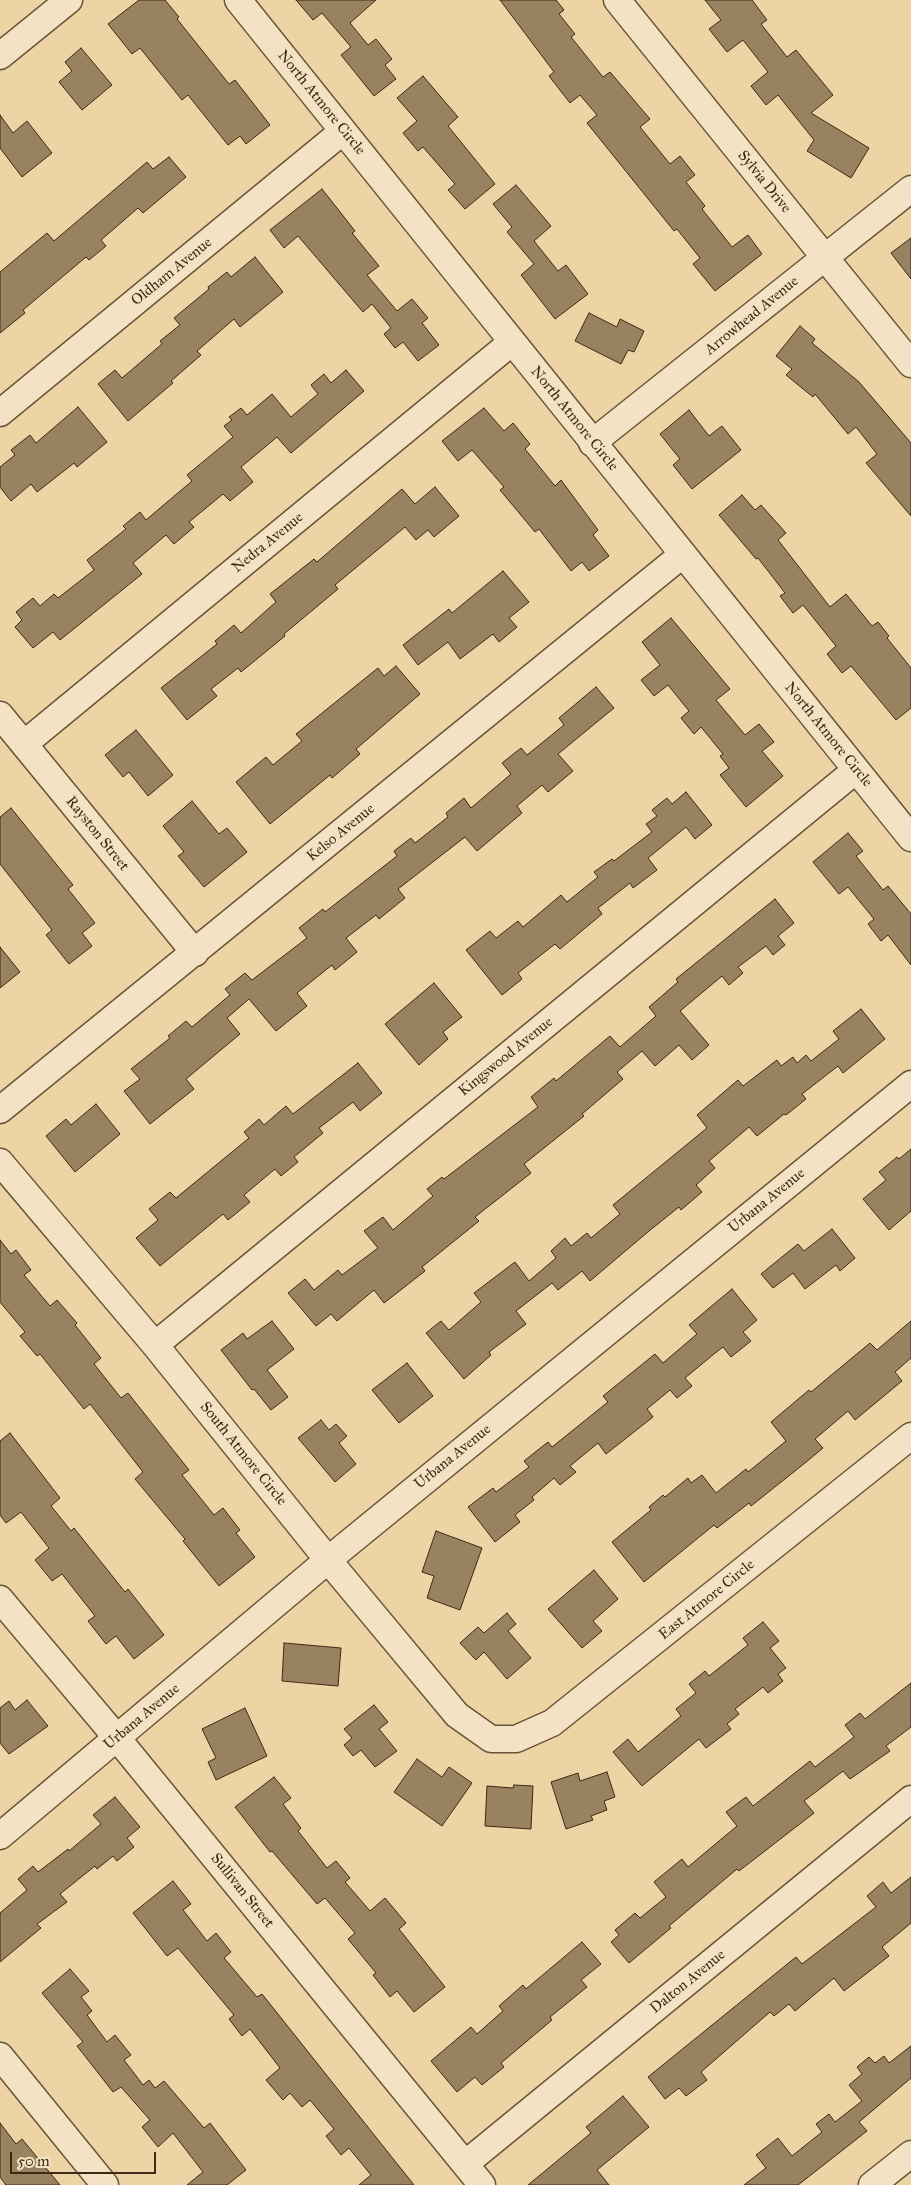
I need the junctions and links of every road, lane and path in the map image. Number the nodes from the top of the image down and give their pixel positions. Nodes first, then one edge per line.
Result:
1 (69, 0) edge
2 (238, 0) edge
3 (617, 0) edge
4 (0, 56) edge
5 (343, 132) junction
6 (911, 189) edge
7 (825, 258) junction
8 (512, 342) junction
9 (911, 364) edge
10 (0, 413) edge
11 (592, 443) junction
12 (682, 555) junction
13 (0, 715) edge
14 (24, 744) junction
15 (856, 770) junction
16 (911, 838) edge
17 (195, 953) junction
18 (911, 1084) edge
19 (0, 1110) edge
20 (0, 1162) edge
21 (155, 1344) junction
22 (911, 1436) edge
23 (328, 1560) junction
24 (0, 1599) edge
25 (117, 1738) junction
26 (491, 1739) joint
27 (911, 1799) edge
28 (0, 1836) edge
29 (0, 2056) edge
30 (911, 2154) edge
31 (465, 2164) junction
32 (105, 2185) edge
33 (482, 2185) edge
34 (872, 2185) edge

1 - 4 street
2 - 5 street, North Atmore Circle
3 - 7 street, Sylvia Drive
5 - 8 street, North Atmore Circle
5 - 10 street, Oldham Avenue
6 - 7 street, Arrowhead Avenue
7 - 9 street, Sylvia Drive
7 - 11 street, Arrowhead Avenue
8 - 11 street, North Atmore Circle
8 - 14 street, Nedra Avenue
11 - 12 street, North Atmore Circle
12 - 15 street, North Atmore Circle
12 - 17 street, Kelso Avenue
13 - 14 street, Rayston Street
14 - 17 street, Rayston Street
15 - 16 street, North Atmore Circle
15 - 21 street, Kingswood Avenue
17 - 19 street, Kelso Avenue
18 - 23 street, Urbana Avenue
20 - 21 street, South Atmore Circle
21 - 23 street, South Atmore Circle
22 - 26 street, East Atmore Circle
23 - 25 street, Urbana Avenue
23 - 26 street, South Atmore Circle
24 - 25 street, Sullivan Street
25 - 28 street, Urbana Avenue
25 - 31 street, Sullivan Street
27 - 31 street, Dalton Avenue
29 - 32 street
30 - 34 street
31 - 33 street, Sullivan Street

